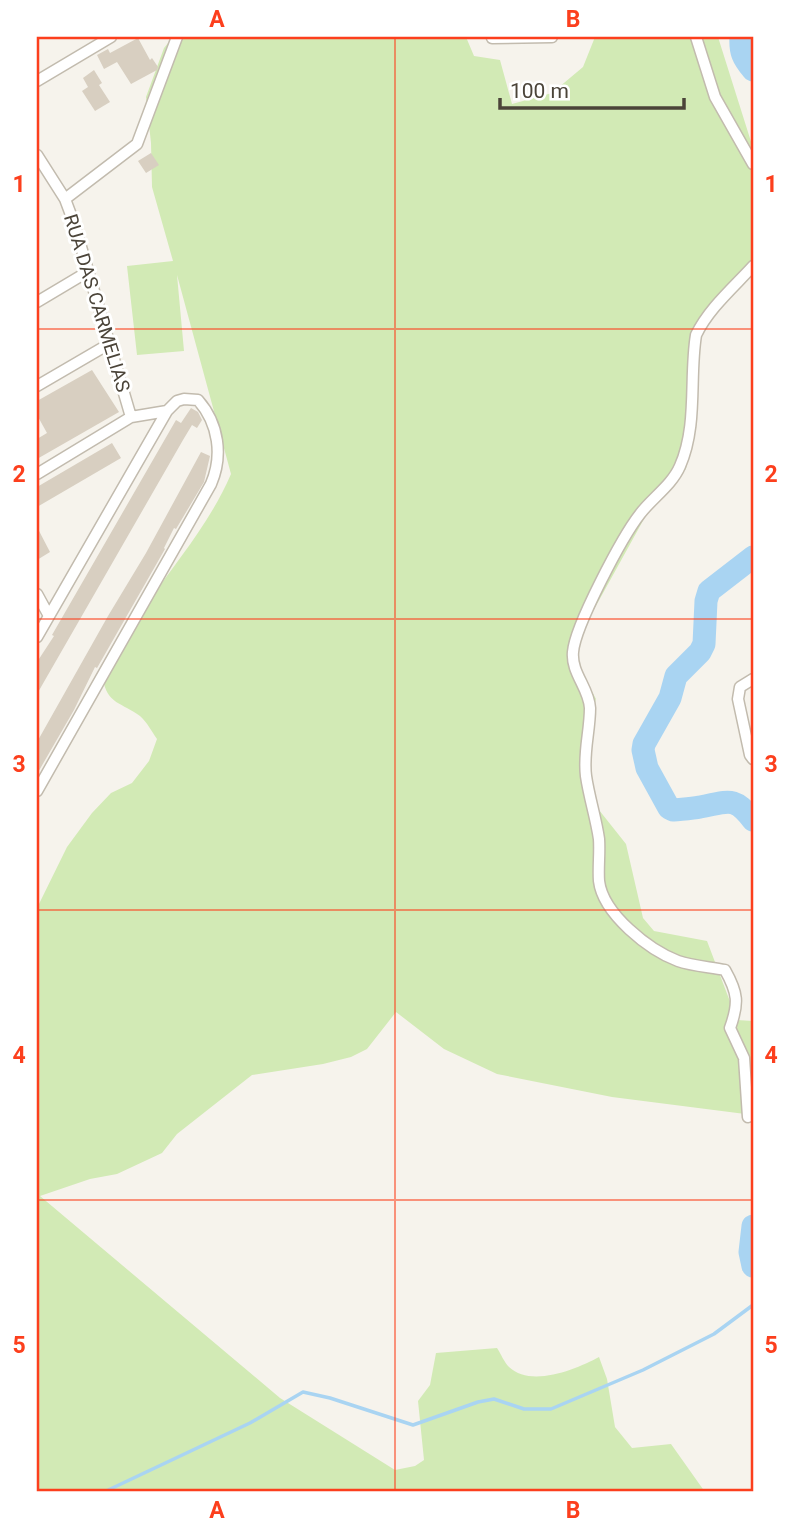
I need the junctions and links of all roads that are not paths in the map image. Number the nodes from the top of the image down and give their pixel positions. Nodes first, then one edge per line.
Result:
1 (111, 37) edge
2 (177, 37) edge
3 (552, 37) edge
4 (696, 37) edge
5 (492, 38) dead end
6 (37, 81) edge
7 (37, 155) edge
8 (753, 164) edge
9 (65, 199) junction
10 (753, 265) edge
11 (89, 271) junction
12 (37, 302) edge
13 (109, 344) junction
14 (38, 381) edge
15 (167, 411) junction
16 (131, 417) junction
17 (37, 474) edge
18 (37, 594) edge
19 (49, 616) junction
20 (37, 637) edge
21 (753, 679) edge
22 (753, 760) edge
23 (37, 791) edge
24 (748, 1117) dead end

1 - 6 street
2 - 9 street
3 - 5 street
4 - 8 street
7 - 9 street, RUA DAS CARMELIAS
9 - 11 street, RUA DAS CARMELIAS
10 - 24 street
11 - 12 street
11 - 13 street, RUA DAS CARMELIAS
13 - 14 street
13 - 16 street, RUA DAS CARMELIAS
15 - 16 street
15 - 19 street
15 - 23 street
16 - 17 street
18 - 19 street
19 - 20 street
21 - 22 street

